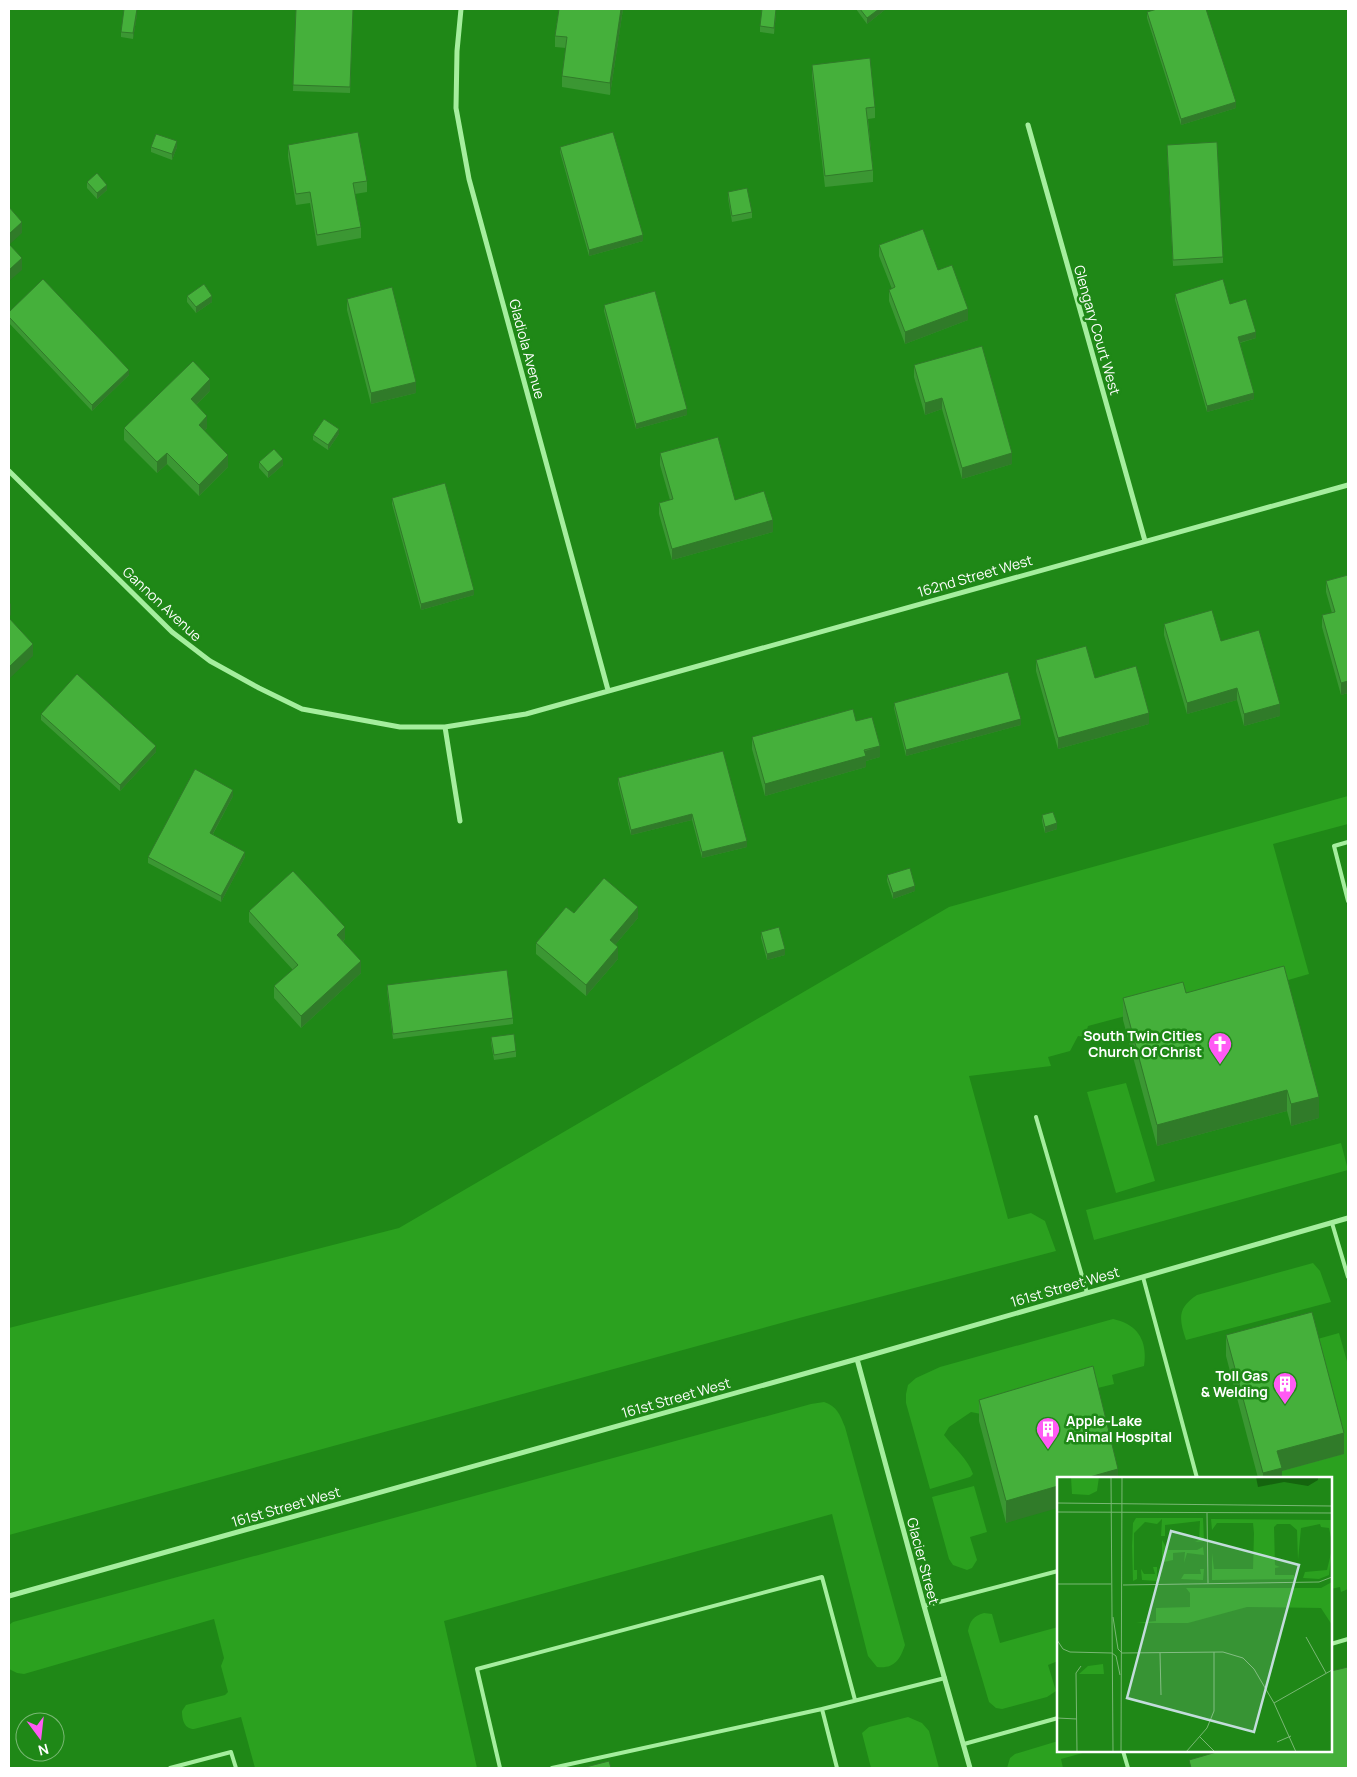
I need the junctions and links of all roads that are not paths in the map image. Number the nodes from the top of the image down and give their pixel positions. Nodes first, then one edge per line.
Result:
1 (460, 9) edge
2 (1028, 125) dead end
3 (9, 471) edge
4 (1348, 485) edge
5 (1145, 541) junction
6 (608, 690) junction
7 (445, 727) junction
8 (460, 821) dead end
9 (1348, 842) edge
10 (1348, 901) edge
11 (1036, 1117) dead end
12 (1348, 1218) edge
13 (1332, 1223) junction
14 (1143, 1277) junction
15 (1348, 1277) edge
16 (1087, 1293) junction
17 (857, 1359) junction
18 (1197, 1477) edge
19 (1057, 1571) edge
20 (9, 1596) edge
21 (924, 1606) junction
22 (1348, 1639) edge
23 (1332, 1644) edge
24 (945, 1678) junction
25 (855, 1700) junction
26 (822, 1709) junction
27 (1057, 1718) edge
28 (964, 1744) junction
29 (1123, 1752) edge
30 (170, 1768) edge
31 (236, 1768) edge
32 (500, 1768) edge
33 (552, 1768) edge
34 (837, 1768) edge
35 (970, 1768) edge
36 (1128, 1768) edge

1 - 6 street, Gladiola Avenue
2 - 5 street, Glengary Court West
3 - 7 street, Gannon Avenue
4 - 5 street, 162nd Street West
5 - 6 street, 162nd Street West
6 - 7 street, Gannon Avenue
7 - 8 street
9 - 10 lane
11 - 16 lane
12 - 13 street, 161st Street West
13 - 14 street, 161st Street West
13 - 15 lane
14 - 16 street, 161st Street West
14 - 18 lane
16 - 17 street, 161st Street West
17 - 20 street, 161st Street West
17 - 21 street, Glacier Street
19 - 21 lane
21 - 24 street, Glacier Street
22 - 23 lane
24 - 25 lane
24 - 28 street, Glacier Street
25 - 26 lane
25 - 32 lane
26 - 33 lane
26 - 34 lane
27 - 28 lane
28 - 35 street, Glacier Street
29 - 36 lane
30 - 31 lane

